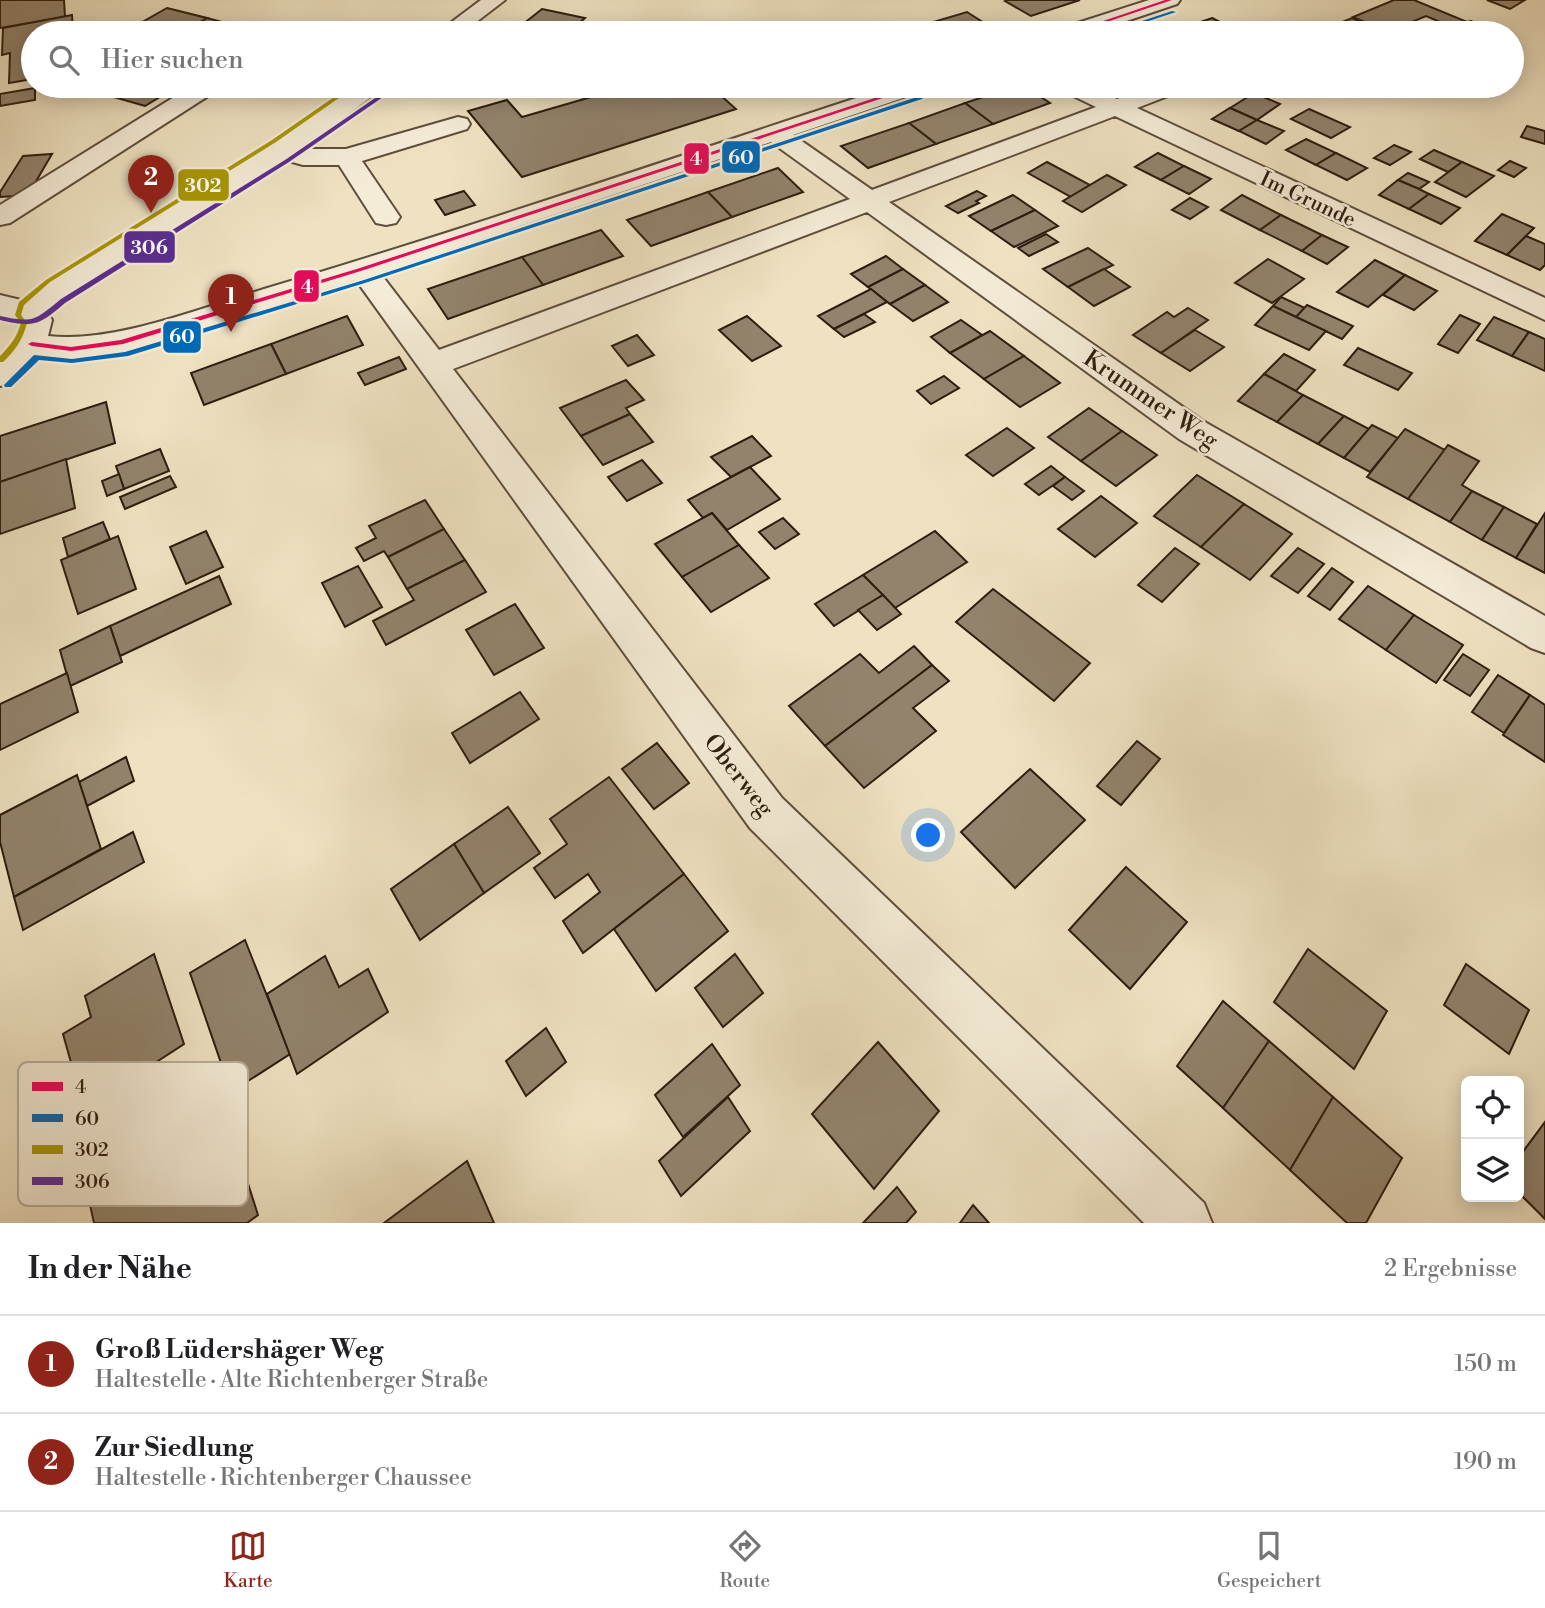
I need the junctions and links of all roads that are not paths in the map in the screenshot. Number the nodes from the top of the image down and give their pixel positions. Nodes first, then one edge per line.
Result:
1 (495, 0) edge
2 (1170, 0) edge
3 (465, 21) edge
4 (1106, 21) edge
5 (189, 98) edge
6 (357, 98) edge
7 (881, 98) edge
8 (1097, 98) edge
9 (1140, 98) edge
10 (1116, 107) junction
11 (458, 124) dead end
12 (776, 134) junction
13 (281, 151) junction
14 (348, 158) junction
15 (869, 201) junction
16 (0, 217) edge
17 (386, 217) dead end
18 (362, 268) junction
19 (0, 305) edge
20 (1545, 310) edge
21 (30, 312) junction
22 (32, 344) junction
23 (434, 364) junction
24 (0, 375) edge
25 (1545, 636) edge
26 (1185, 1223) edge

1 - 3 street
2 - 4 street
5 - 16 street
6 - 13 street
7 - 12 street
8 - 10 street, Im Grunde
9 - 10 street
10 - 15 street
10 - 20 street, Im Grunde
11 - 14 street
12 - 15 street, Krummer Weg
12 - 18 street
13 - 14 street
13 - 21 street
14 - 17 street
15 - 23 street
15 - 25 street, Krummer Weg
18 - 22 street
18 - 23 street, Oberweg
19 - 21 street
21 - 22 street
22 - 24 street
23 - 26 street, Oberweg

